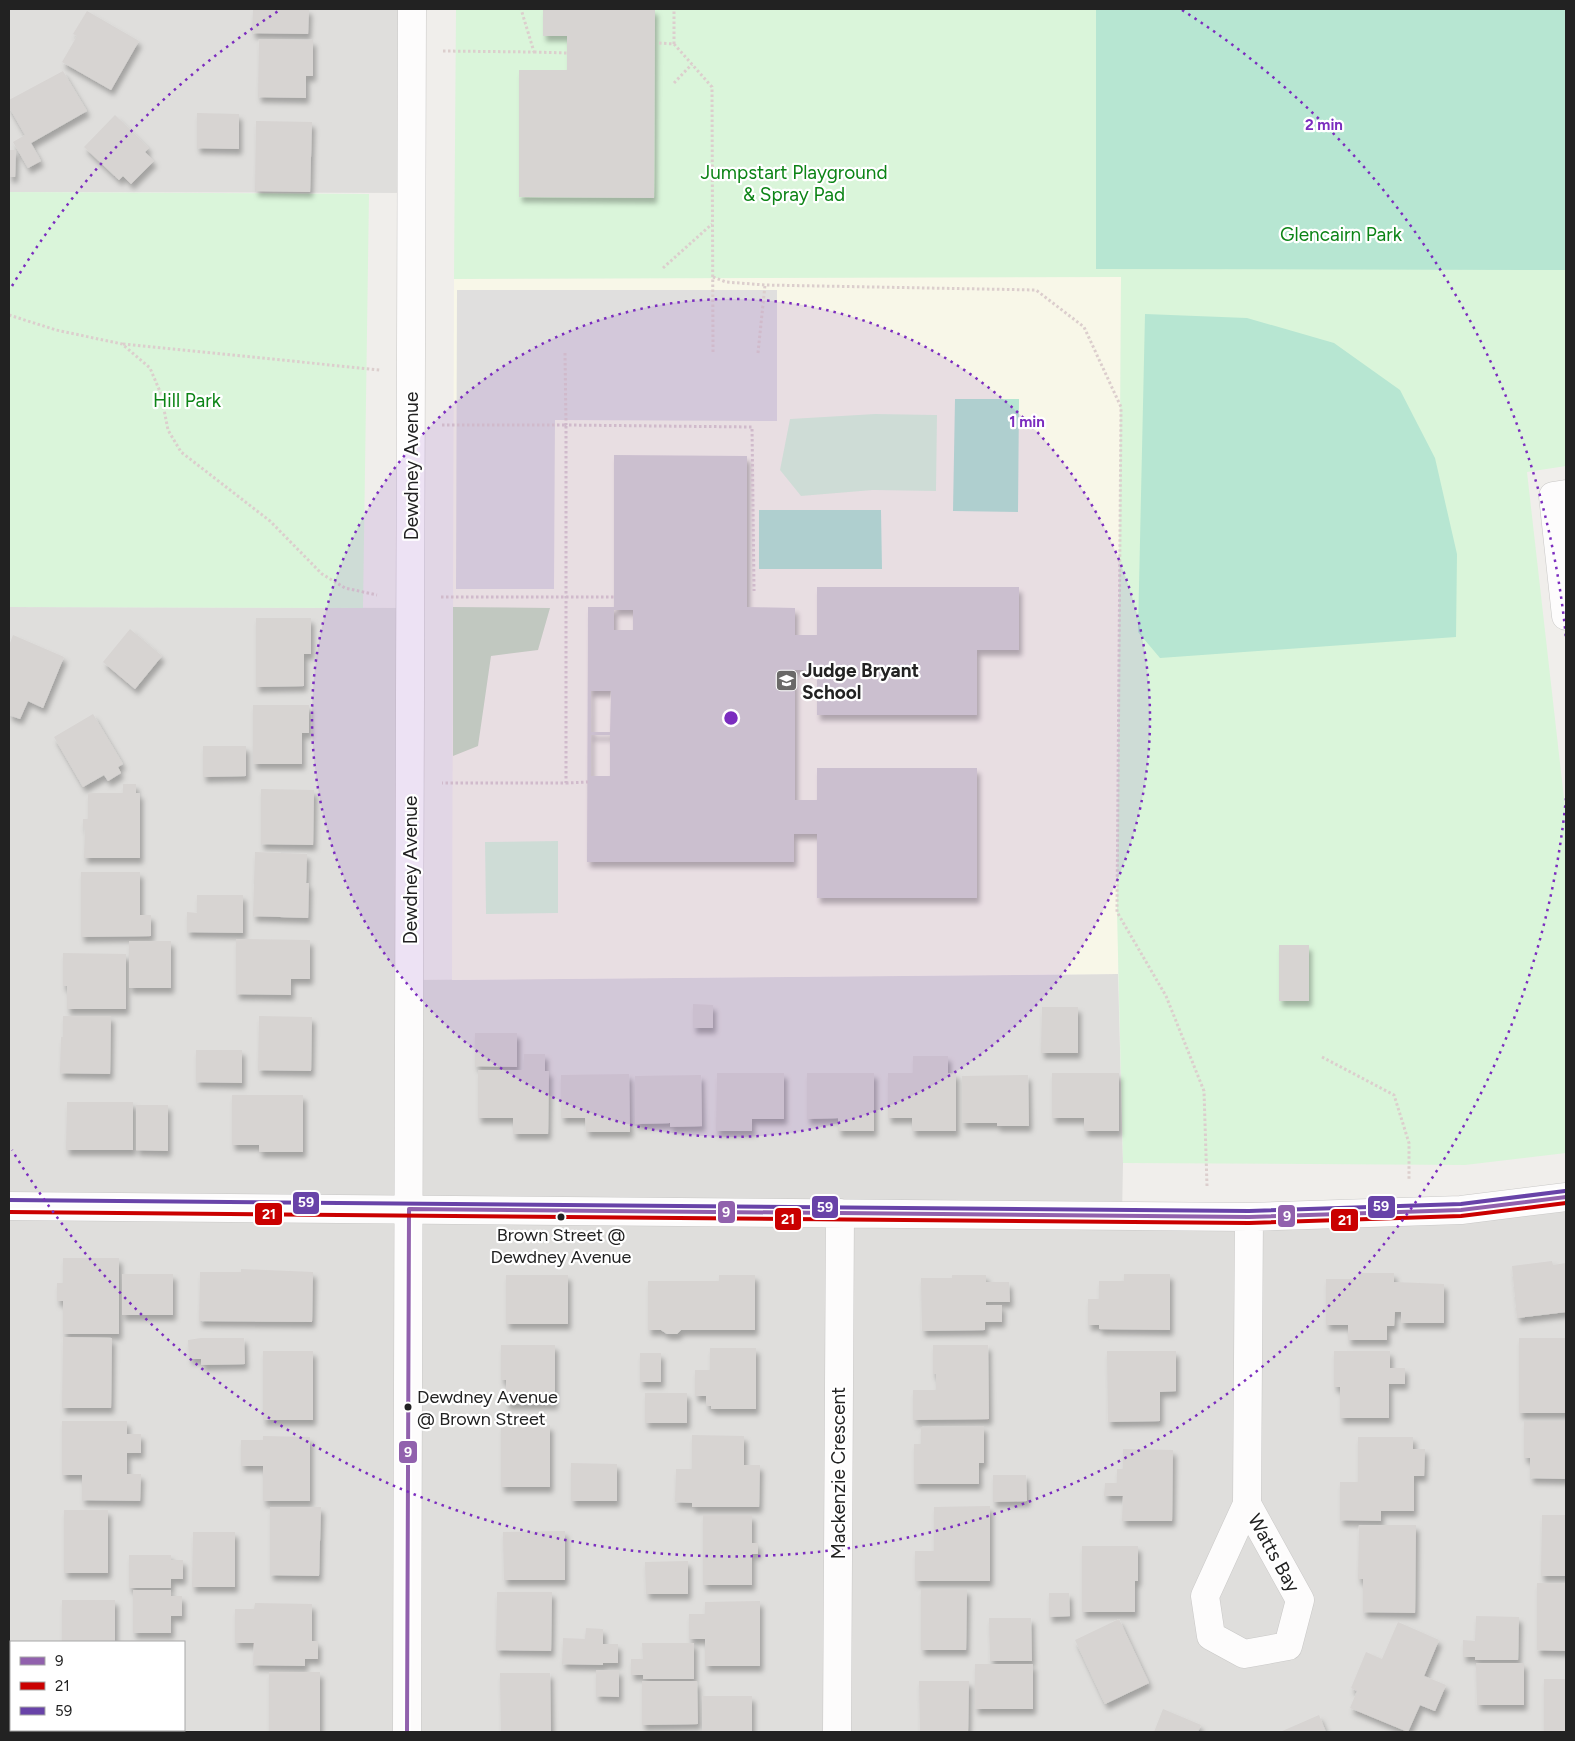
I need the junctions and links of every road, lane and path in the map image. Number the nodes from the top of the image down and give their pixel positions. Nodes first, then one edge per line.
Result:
1 (412, 9) edge
2 (521, 9) edge
3 (674, 9) edge
4 (658, 44) dead end
5 (674, 44) junction
6 (412, 51) junction
7 (534, 52) junction
8 (567, 53) dead end
9 (692, 64) junction
10 (674, 83) dead end
11 (713, 224) junction
12 (663, 268) dead end
13 (713, 277) junction
14 (765, 285) junction
15 (9, 315) edge
16 (122, 344) junction
17 (565, 353) dead end
18 (713, 353) dead end
19 (758, 353) dead end
20 (411, 373) junction
21 (411, 425) junction
22 (566, 425) junction
23 (1566, 494) edge
24 (754, 591) dead end
25 (378, 595) dead end
26 (434, 597) dead end
27 (566, 597) junction
28 (614, 597) dead end
29 (1566, 616) edge
30 (588, 782) dead end
31 (566, 783) junction
32 (410, 784) junction
33 (1322, 1057) dead end
34 (1566, 1197) edge
35 (9, 1206) edge
36 (409, 1209) junction
37 (1410, 1211) junction
38 (840, 1213) junction
39 (1208, 1216) junction
40 (1249, 1217) junction
41 (1247, 1504) junction
42 (407, 1732) edge
43 (837, 1732) edge

1 - 6 street, Dewdney Avenue
2 - 7 path
3 - 5 path
4 - 5 path
5 - 9 path
6 - 7 path
6 - 20 street, Dewdney Avenue
7 - 8 path
9 - 10 path
9 - 11 path
11 - 12 path
11 - 13 path
13 - 14 path
13 - 18 path
14 - 19 path
14 - 39 path
15 - 16 path
16 - 20 path
16 - 25 path
17 - 22 path
20 - 21 street, Dewdney Avenue
21 - 22 path
21 - 32 street, Dewdney Avenue
22 - 24 path
22 - 27 path
23 - 29 street
26 - 27 path
27 - 28 path
27 - 31 path
30 - 31 path
31 - 32 path
32 - 36 street, Dewdney Avenue
33 - 37 path
34 - 37 street
35 - 36 street
36 - 38 street
36 - 42 street, Dewdney Avenue
37 - 40 street
38 - 39 street
38 - 43 street, Mackenzie Crescent
39 - 40 street
40 - 41 street, Watts Bay
41 - 41 street, Watts Bay

